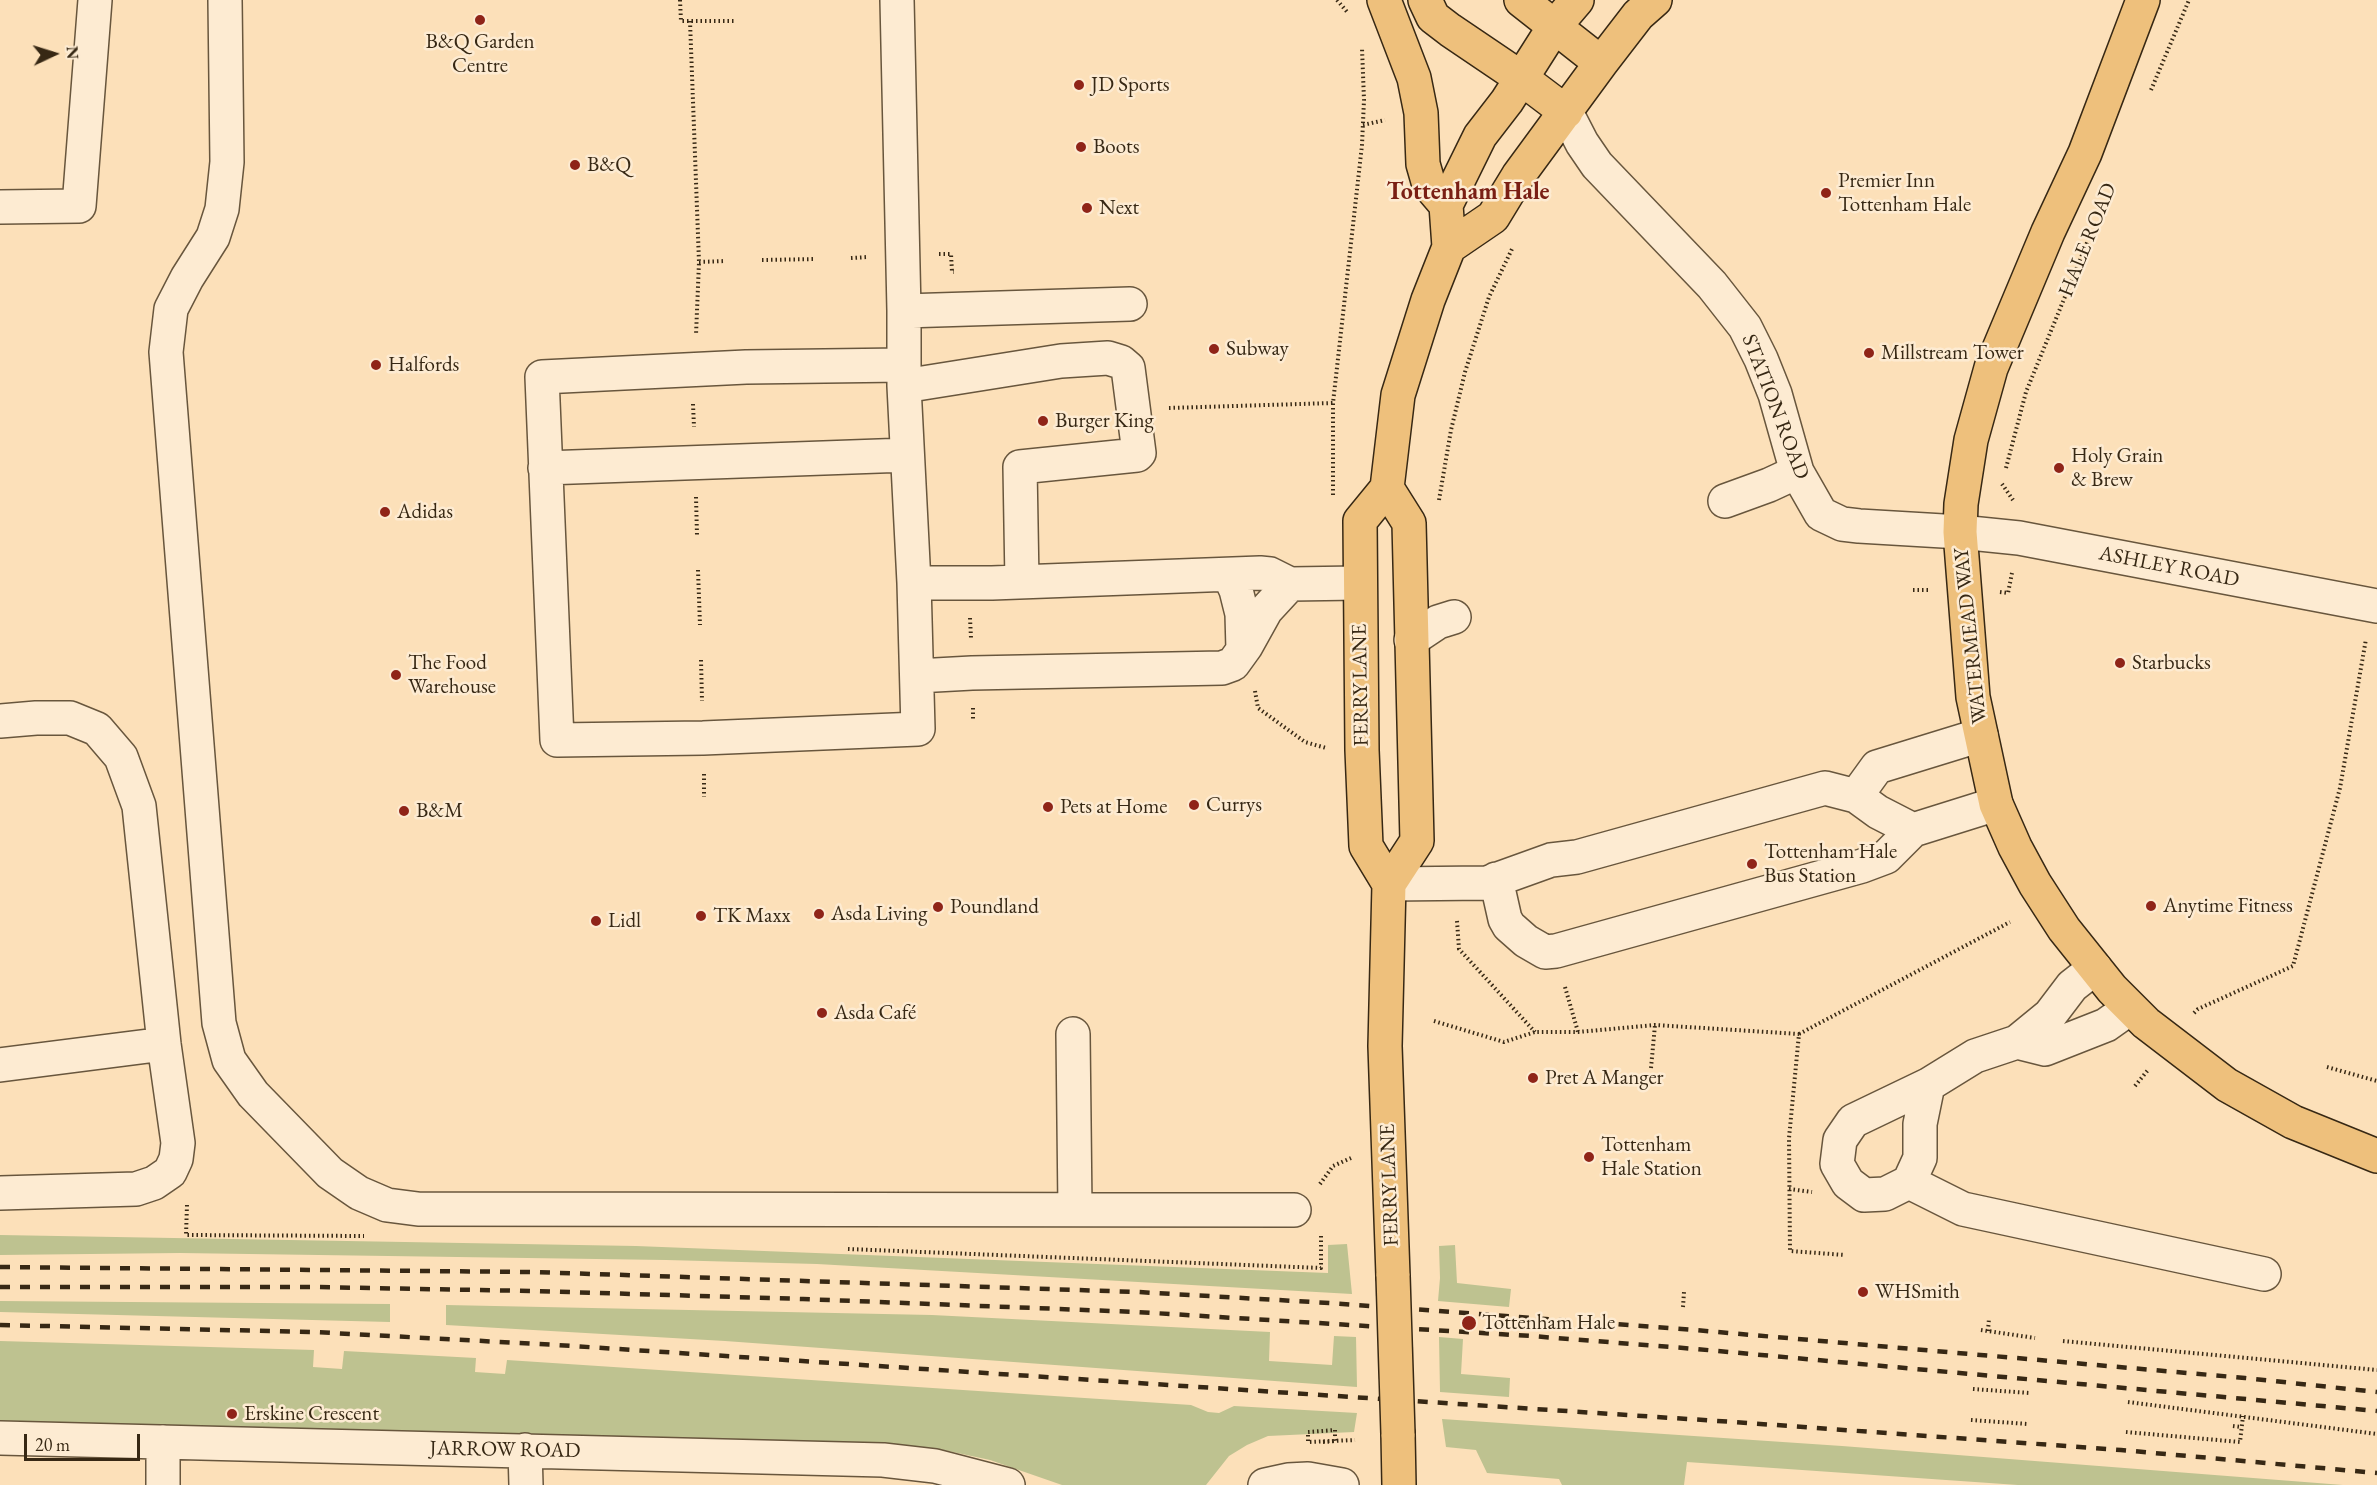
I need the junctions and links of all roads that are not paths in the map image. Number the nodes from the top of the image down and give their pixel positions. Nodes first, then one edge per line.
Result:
1 (95, 0) edge
2 (225, 0) edge
3 (897, 0) edge
4 (1384, 0) edge
5 (1425, 0) edge
6 (1521, 0) edge
7 (1577, 0) edge
8 (1656, 0) edge
9 (2143, 0) edge
10 (1554, 27) junction
11 (1601, 63) junction
12 (1521, 78) junction
13 (1566, 112) junction
14 (1446, 205) junction
15 (0, 207) edge
16 (1449, 247) junction
17 (1130, 304) dead end
18 (904, 311) junction
19 (904, 375) junction
20 (907, 455) junction
21 (546, 468) junction
22 (1965, 470) joint
23 (1797, 472) junction
24 (1387, 488) junction
25 (1725, 501) dead end
26 (1960, 532) junction
27 (1229, 575) junction
28 (1022, 582) junction
29 (914, 583) junction
30 (1359, 583) junction
31 (1290, 584) junction
32 (2374, 606) edge
33 (1454, 617) dead end
34 (1411, 640) junction
35 (1245, 648) junction
36 (917, 676) junction
37 (0, 721) edge
38 (1981, 735) junction
39 (1856, 796) junction
40 (1996, 804) junction
41 (1913, 830) junction
42 (1496, 879) junction
43 (1389, 884) junction
44 (2095, 968) junction
45 (2130, 1008) junction
46 (1073, 1034) dead end
47 (2017, 1042) junction
48 (164, 1044) junction
49 (0, 1065) edge
50 (1928, 1085) junction
51 (2377, 1156) edge
52 (1909, 1182) junction
53 (0, 1193) edge
54 (1075, 1209) junction
55 (1294, 1210) dead end
56 (2264, 1274) dead end
57 (0, 1438) edge
58 (163, 1442) junction
59 (525, 1450) junction
60 (882, 1472) edge
61 (163, 1485) edge
62 (526, 1485) edge
63 (1008, 1485) edge
64 (1265, 1485) edge
65 (1342, 1485) edge
66 (1399, 1485) edge

1 - 15 street
2 - 54 street
3 - 18 street
4 - 14 main road
5 - 12 main road
6 - 10 main road
7 - 10 main road
8 - 11 main road
9 - 22 main road, HALE ROAD
10 - 11 main road
10 - 12 main road
11 - 13 main road
12 - 13 main road
12 - 14 main road
13 - 16 main road
13 - 23 street, STATION ROAD
14 - 16 main road
16 - 24 main road
17 - 18 street
18 - 19 street
19 - 20 street
19 - 21 street
19 - 28 street
20 - 21 street
20 - 29 street
21 - 36 street
22 - 26 main road, WATERMEAD WAY
23 - 25 street
23 - 26 street, STATION ROAD
24 - 30 main road, FERRY LANE
24 - 34 main road
26 - 32 street, ASHLEY ROAD
26 - 38 main road, WATERMEAD WAY
27 - 28 street
27 - 31 street
27 - 35 street
28 - 29 street
29 - 36 street
30 - 31 street
30 - 43 main road, FERRY LANE
31 - 35 street
33 - 34 street
34 - 43 main road
35 - 36 street
37 - 48 street
38 - 39 street
38 - 40 main road, WATERMEAD WAY
39 - 41 street
39 - 42 street
40 - 41 street
40 - 44 main road, WATERMEAD WAY
41 - 42 street
42 - 43 street
43 - 66 main road, FERRY LANE, bridge
44 - 45 main road, WATERMEAD WAY
44 - 47 street
45 - 47 street
45 - 51 main road, WATERMEAD WAY
46 - 54 street
47 - 50 street
48 - 49 street
48 - 53 street
50 - 52 street
50 - 52 street
52 - 56 street
54 - 55 street
57 - 58 street, JARROW ROAD
58 - 59 street, JARROW ROAD
58 - 61 street
59 - 60 street, JARROW ROAD
59 - 62 street
60 - 63 street, JARROW ROAD
64 - 65 street

